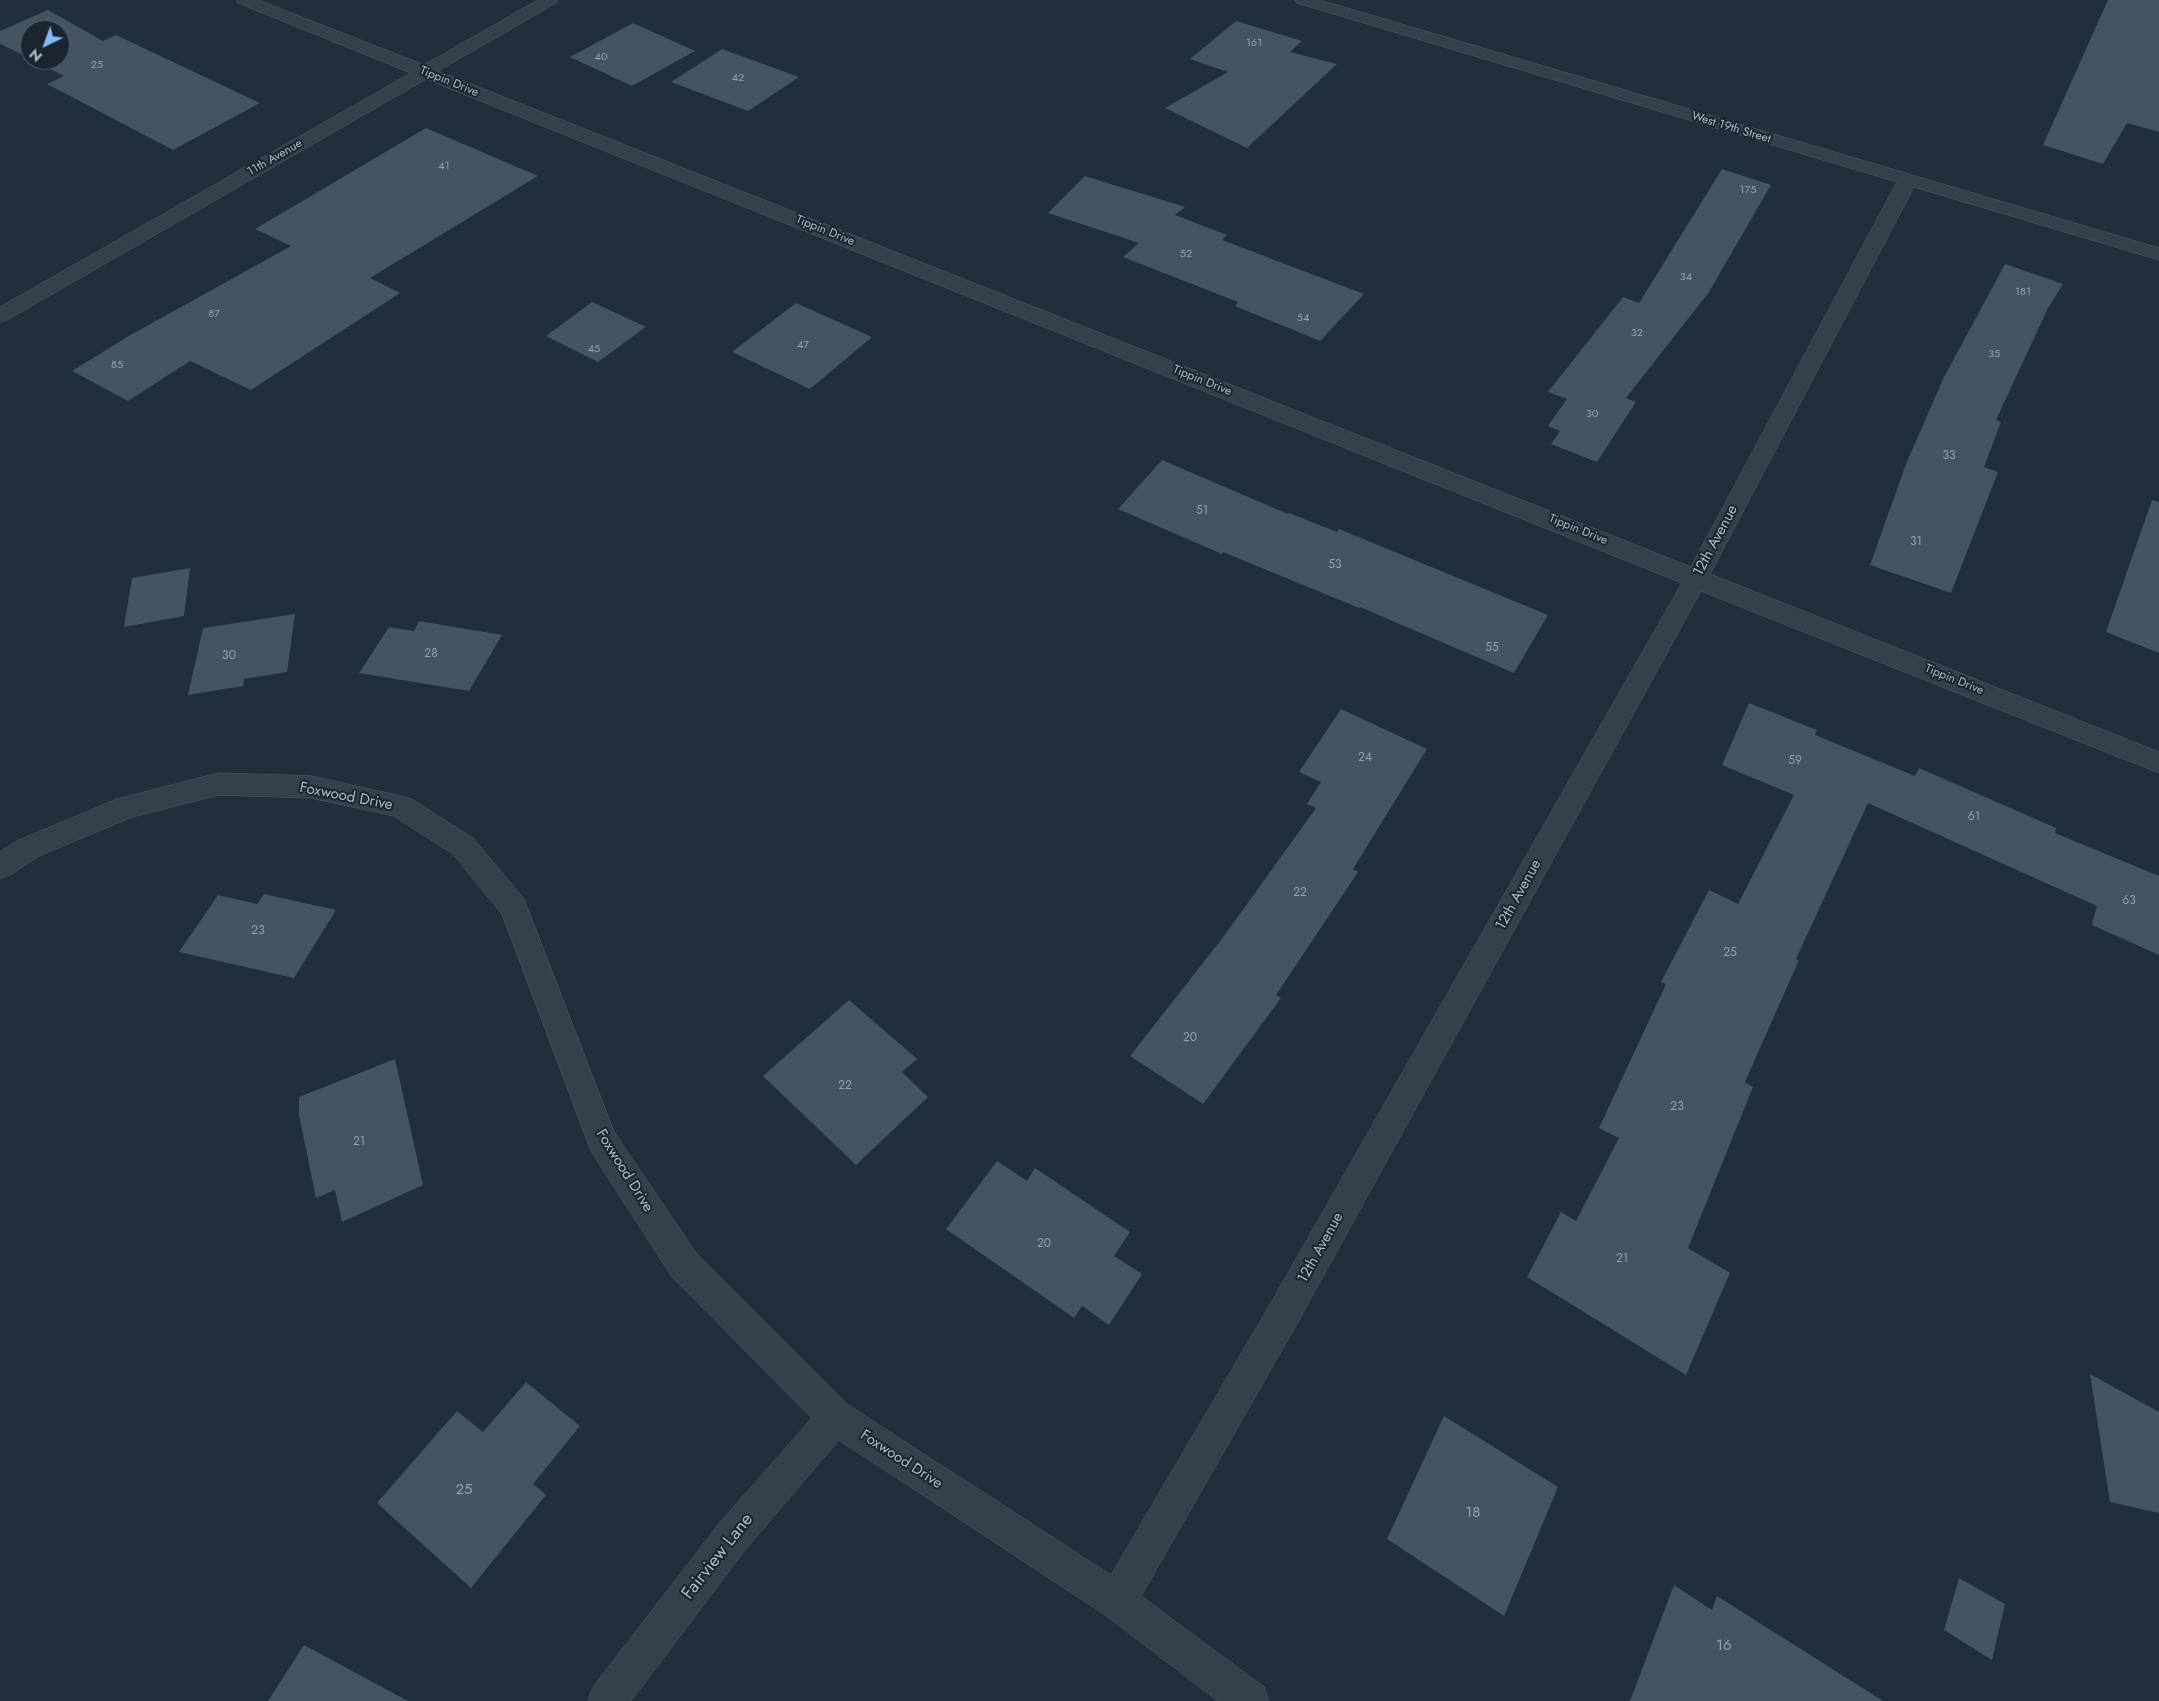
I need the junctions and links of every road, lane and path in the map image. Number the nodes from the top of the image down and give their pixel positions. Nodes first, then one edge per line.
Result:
1 (244, 0) edge
2 (550, 0) edge
3 (1303, 0) edge
4 (425, 72) junction
5 (1908, 180) junction
6 (2159, 254) edge
7 (0, 316) edge
8 (1697, 577) junction
9 (2159, 763) edge
10 (0, 867) edge
11 (836, 1417) junction
12 (1117, 1601) junction
13 (607, 1701) edge
14 (1250, 1701) edge

1 - 4 street, Tippin Drive
2 - 4 street, 11th Avenue
3 - 5 street, West 19th Street
4 - 7 street, 11th Avenue
4 - 8 street, Tippin Drive
5 - 6 street, West 19th Street
5 - 8 street, 12th Avenue
8 - 9 street, Tippin Drive
8 - 12 street, 12th Avenue
10 - 11 street, Foxwood Drive
11 - 12 street, Foxwood Drive
11 - 13 street, Fairview Lane
12 - 14 street, Foxwood Drive

